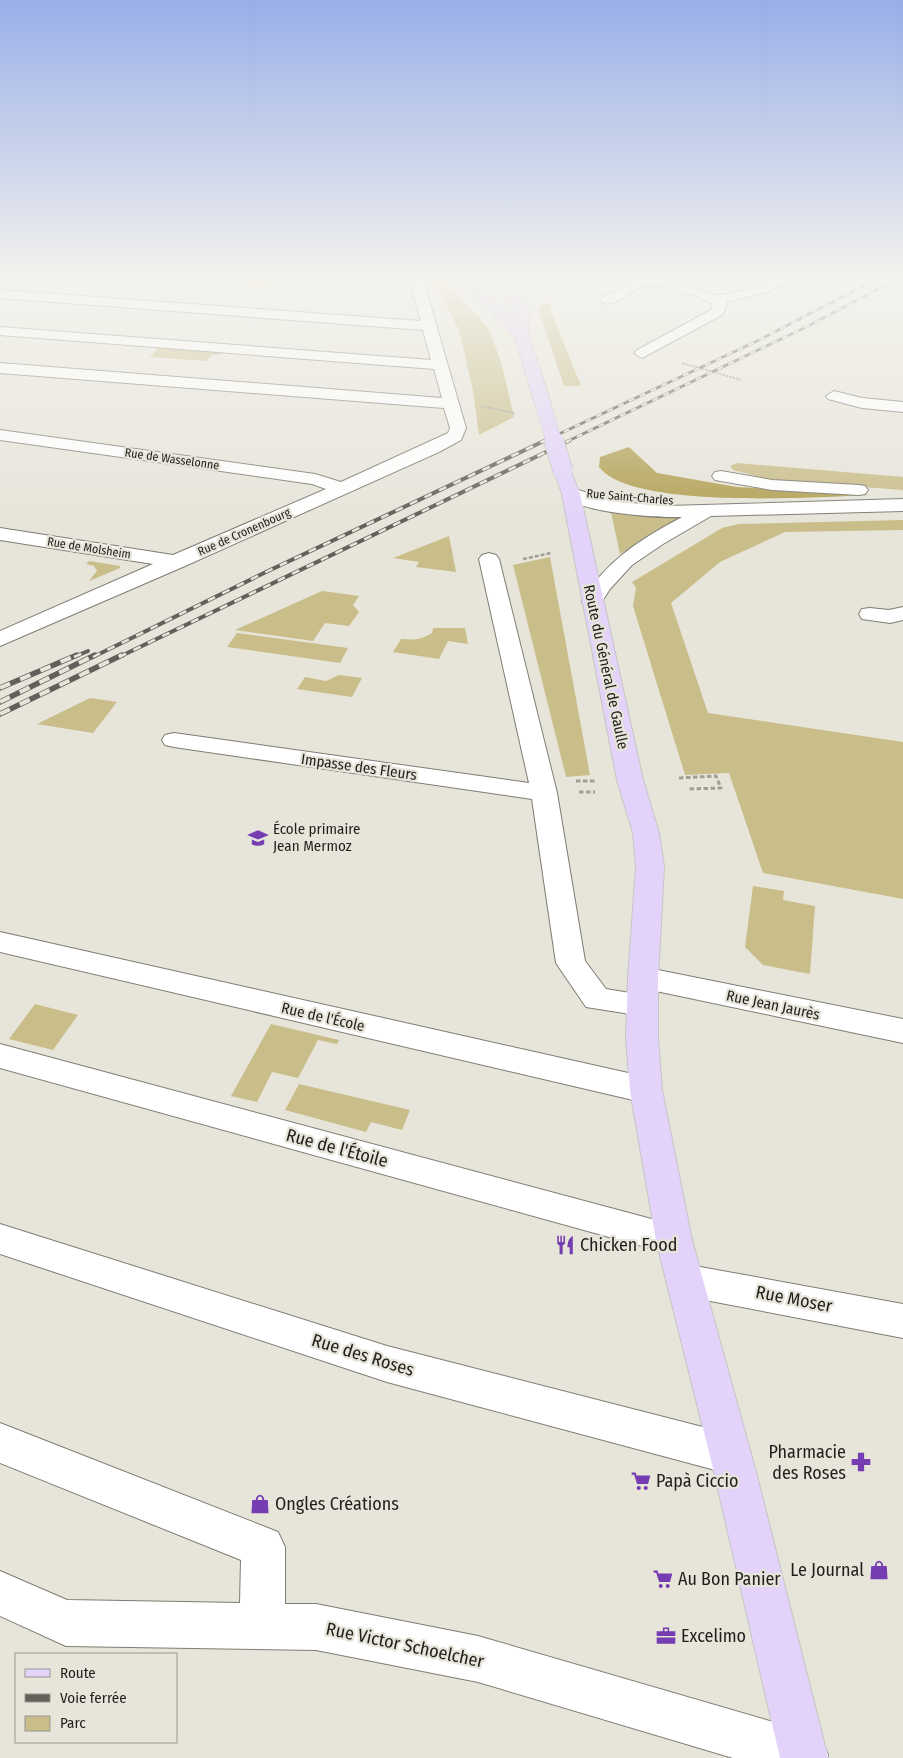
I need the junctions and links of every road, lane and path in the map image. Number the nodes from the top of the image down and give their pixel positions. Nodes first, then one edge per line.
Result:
1 (349, 358) edge
2 (437, 358) edge
3 (529, 358) edge
4 (660, 358) edge
5 (439, 365) junction
6 (0, 368) edge
7 (741, 380) dead end
8 (834, 396) dead end
9 (450, 404) junction
10 (903, 407) edge
11 (0, 435) edge
12 (721, 476) dead end
13 (342, 488) junction
14 (571, 494) junction
15 (903, 495) edge
16 (903, 505) edge
17 (764, 508) junction
18 (704, 513) junction
19 (0, 534) edge
20 (489, 559) dead end
21 (178, 562) junction
22 (592, 602) junction
23 (903, 612) edge
24 (870, 614) dead end
25 (0, 639) edge
26 (174, 740) dead end
27 (679, 778) dead end
28 (687, 789) dead end
29 (544, 793) junction
30 (0, 942) edge
31 (643, 991) junction
32 (903, 1031) edge
33 (0, 1056) edge
34 (646, 1090) junction
35 (0, 1239) edge
36 (674, 1240) junction
37 (684, 1280) junction
38 (903, 1321) edge
39 (0, 1443) edge
40 (730, 1454) junction
41 (0, 1593) edge
42 (262, 1626) junction
43 (804, 1757) edge

1 - 5 street
2 - 5 street
3 - 14 main road, Route du Général de Gaulle, bridge
4 - 7 path
5 - 9 street
6 - 9 street
8 - 10 street
9 - 13 street, Rue de Cronenbourg
11 - 13 street, Rue de Wasselonne
12 - 15 street
13 - 21 street, Rue de Cronenbourg
14 - 17 street, Rue Saint-Charles
14 - 18 street, Rue Saint-Charles
14 - 22 main road, Route du Général de Gaulle
16 - 17 street, Rue Saint-Charles
17 - 18 street, Rue Saint-Charles
18 - 22 street, Rue Saint-Charles
19 - 21 street, Rue de Molsheim
20 - 29 street
21 - 25 street, Rue de Cronenbourg
22 - 31 main road, Route du Général de Gaulle
23 - 24 street
26 - 29 street, Impasse des Fleurs
27 - 28 path
29 - 31 street
30 - 34 street, Rue de l'École
31 - 32 street, Rue Jean Jaurès
31 - 34 main road, Route du Général de Gaulle
33 - 36 street, Rue de l'Étoile
34 - 36 main road, Route du Général de Gaulle
35 - 40 street, Rue des Roses
36 - 37 main road, Route du Général de Gaulle
37 - 38 street, Rue Moser
37 - 40 main road, Route du Général de Gaulle
39 - 42 street
40 - 43 main road, Route du Général de Gaulle
41 - 42 street, Rue Victor Schoelcher
42 - 43 street, Rue Victor Schoelcher

